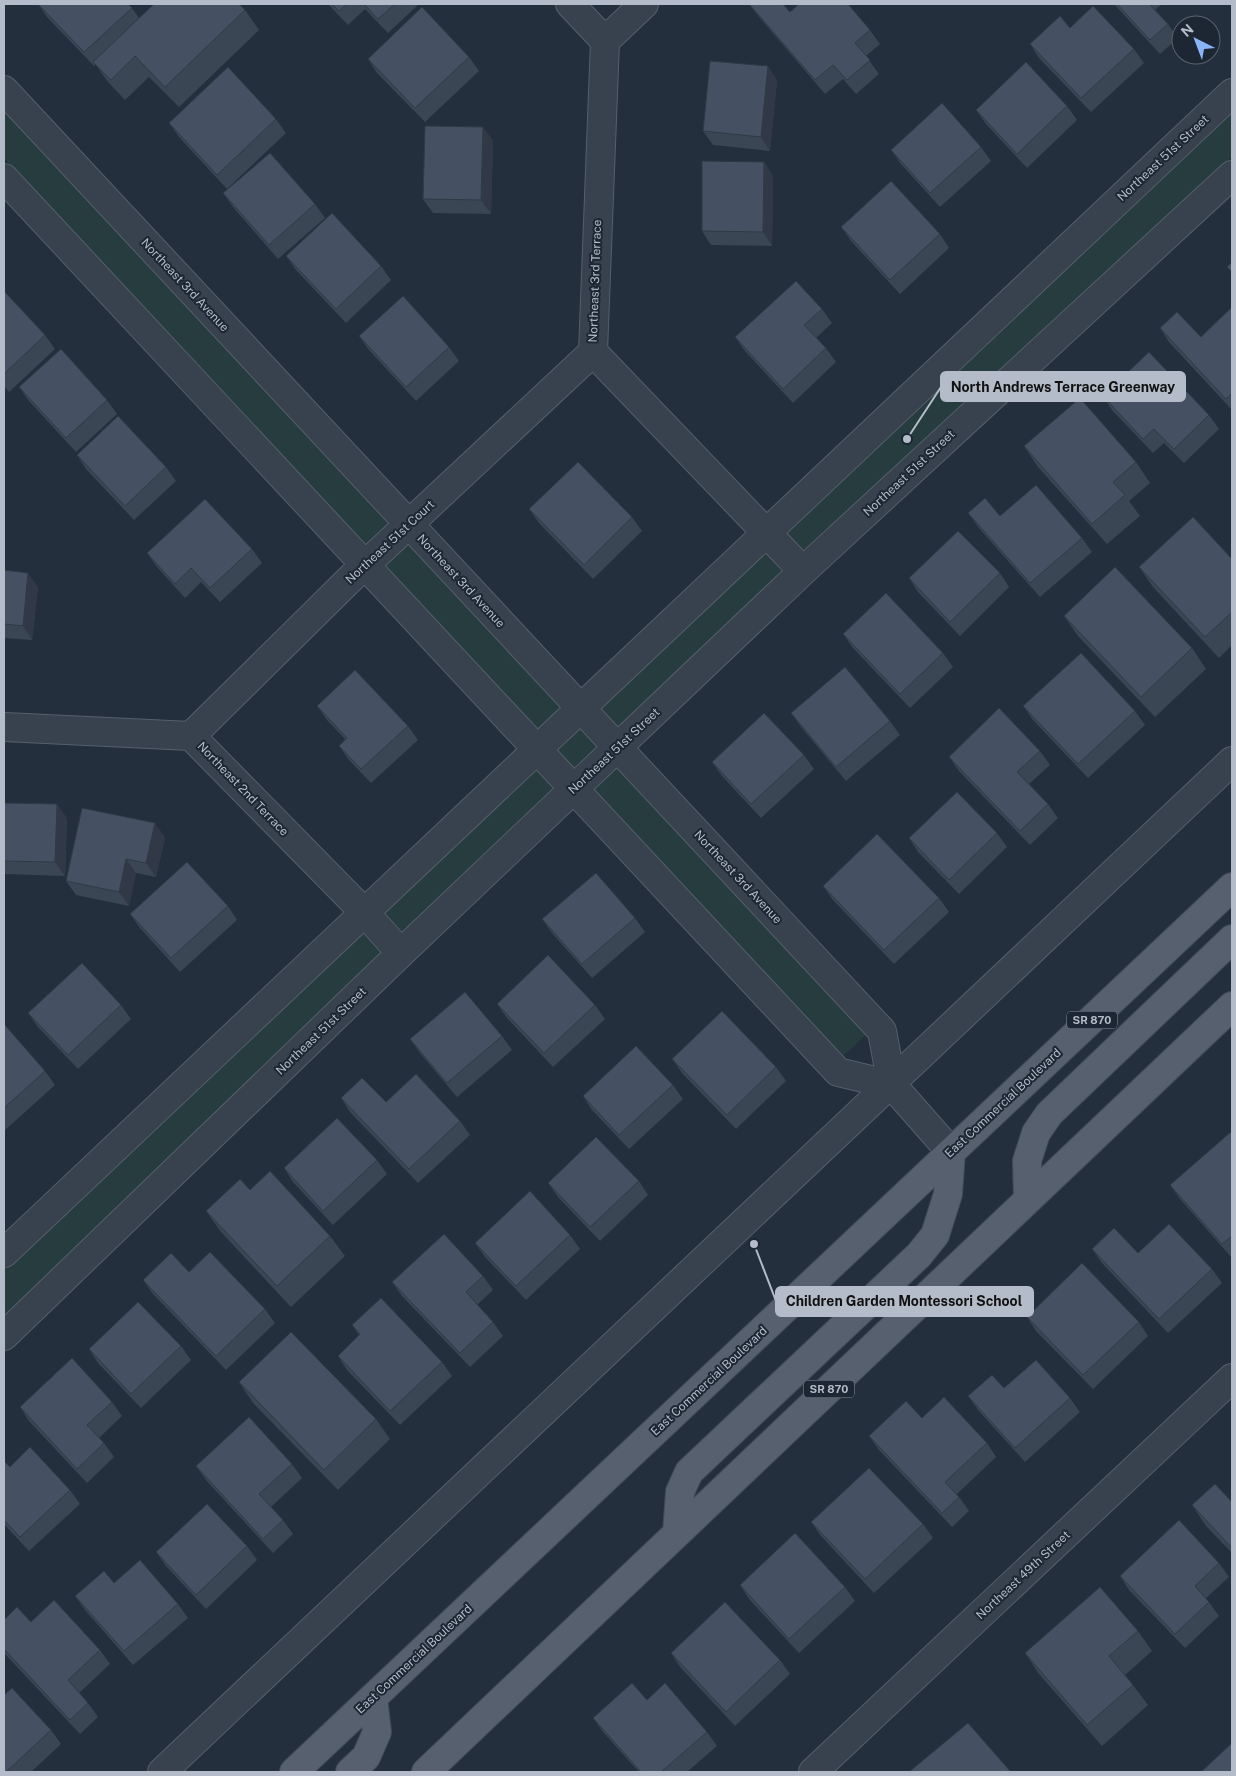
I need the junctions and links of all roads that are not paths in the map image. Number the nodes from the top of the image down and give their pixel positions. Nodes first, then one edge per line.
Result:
1 (570, 4) edge
2 (644, 4) edge
3 (605, 41) junction
4 (4, 90) edge
5 (1232, 93) edge
6 (1232, 174) edge
7 (4, 178) edge
8 (593, 352) junction
9 (408, 524) junction
10 (767, 533) junction
11 (365, 565) junction
12 (803, 571) junction
13 (580, 709) junction
14 (4, 727) edge
15 (191, 736) junction
16 (617, 748) junction
17 (537, 750) junction
18 (1232, 761) edge
19 (574, 789) junction
20 (1232, 887) edge
21 (364, 912) junction
22 (1232, 939) edge
23 (401, 953) junction
24 (1232, 1006) edge
25 (892, 1085) junction
26 (951, 1152) junction
27 (1028, 1199) junction
28 (4, 1253) edge
29 (4, 1336) edge
30 (1232, 1378) edge
31 (678, 1533) junction
32 (373, 1698) junction
33 (162, 1772) edge
34 (294, 1772) edge
35 (350, 1772) edge
36 (426, 1772) edge
37 (813, 1772) edge

1 - 3 street
2 - 3 street
3 - 8 street, Northeast 3rd Terrace
4 - 9 street, Northeast 3rd Avenue
5 - 10 street, Northeast 51st Street
6 - 12 street, Northeast 51st Street
7 - 11 street
8 - 9 street, Northeast 51st Court
8 - 10 street, Northeast 3rd Terrace
9 - 11 street, Northeast 51st Court
9 - 13 street, Northeast 3rd Avenue
10 - 12 street, Northeast 3rd Terrace
10 - 13 street, Northeast 51st Street
11 - 15 street, Northeast 51st Court
11 - 17 street
12 - 16 street, Northeast 51st Street
13 - 16 street, Northeast 3rd Avenue
13 - 17 street, Northeast 51st Street
14 - 15 street, Northeast 2nd Terrace
15 - 21 street, Northeast 2nd Terrace
16 - 19 street, Northeast 51st Street
16 - 25 street, Northeast 3rd Avenue
17 - 19 street
17 - 21 street, Northeast 51st Street
18 - 25 street
19 - 23 street, Northeast 51st Street
19 - 25 street
20 - 26 main road, East Commercial Boulevard / SR 870
21 - 23 street, Northeast 2nd Terrace
21 - 28 street, Northeast 51st Street
22 - 27 main road
23 - 29 street, Northeast 51st Street
24 - 27 main road, SR 870
25 - 26 street
25 - 33 street
26 - 31 main road
26 - 32 main road, East Commercial Boulevard / SR 870
27 - 31 main road, SR 870
30 - 37 street, Northeast 49th Street
31 - 36 main road, SR 870
32 - 34 main road, East Commercial Boulevard / SR 870
32 - 35 main road

